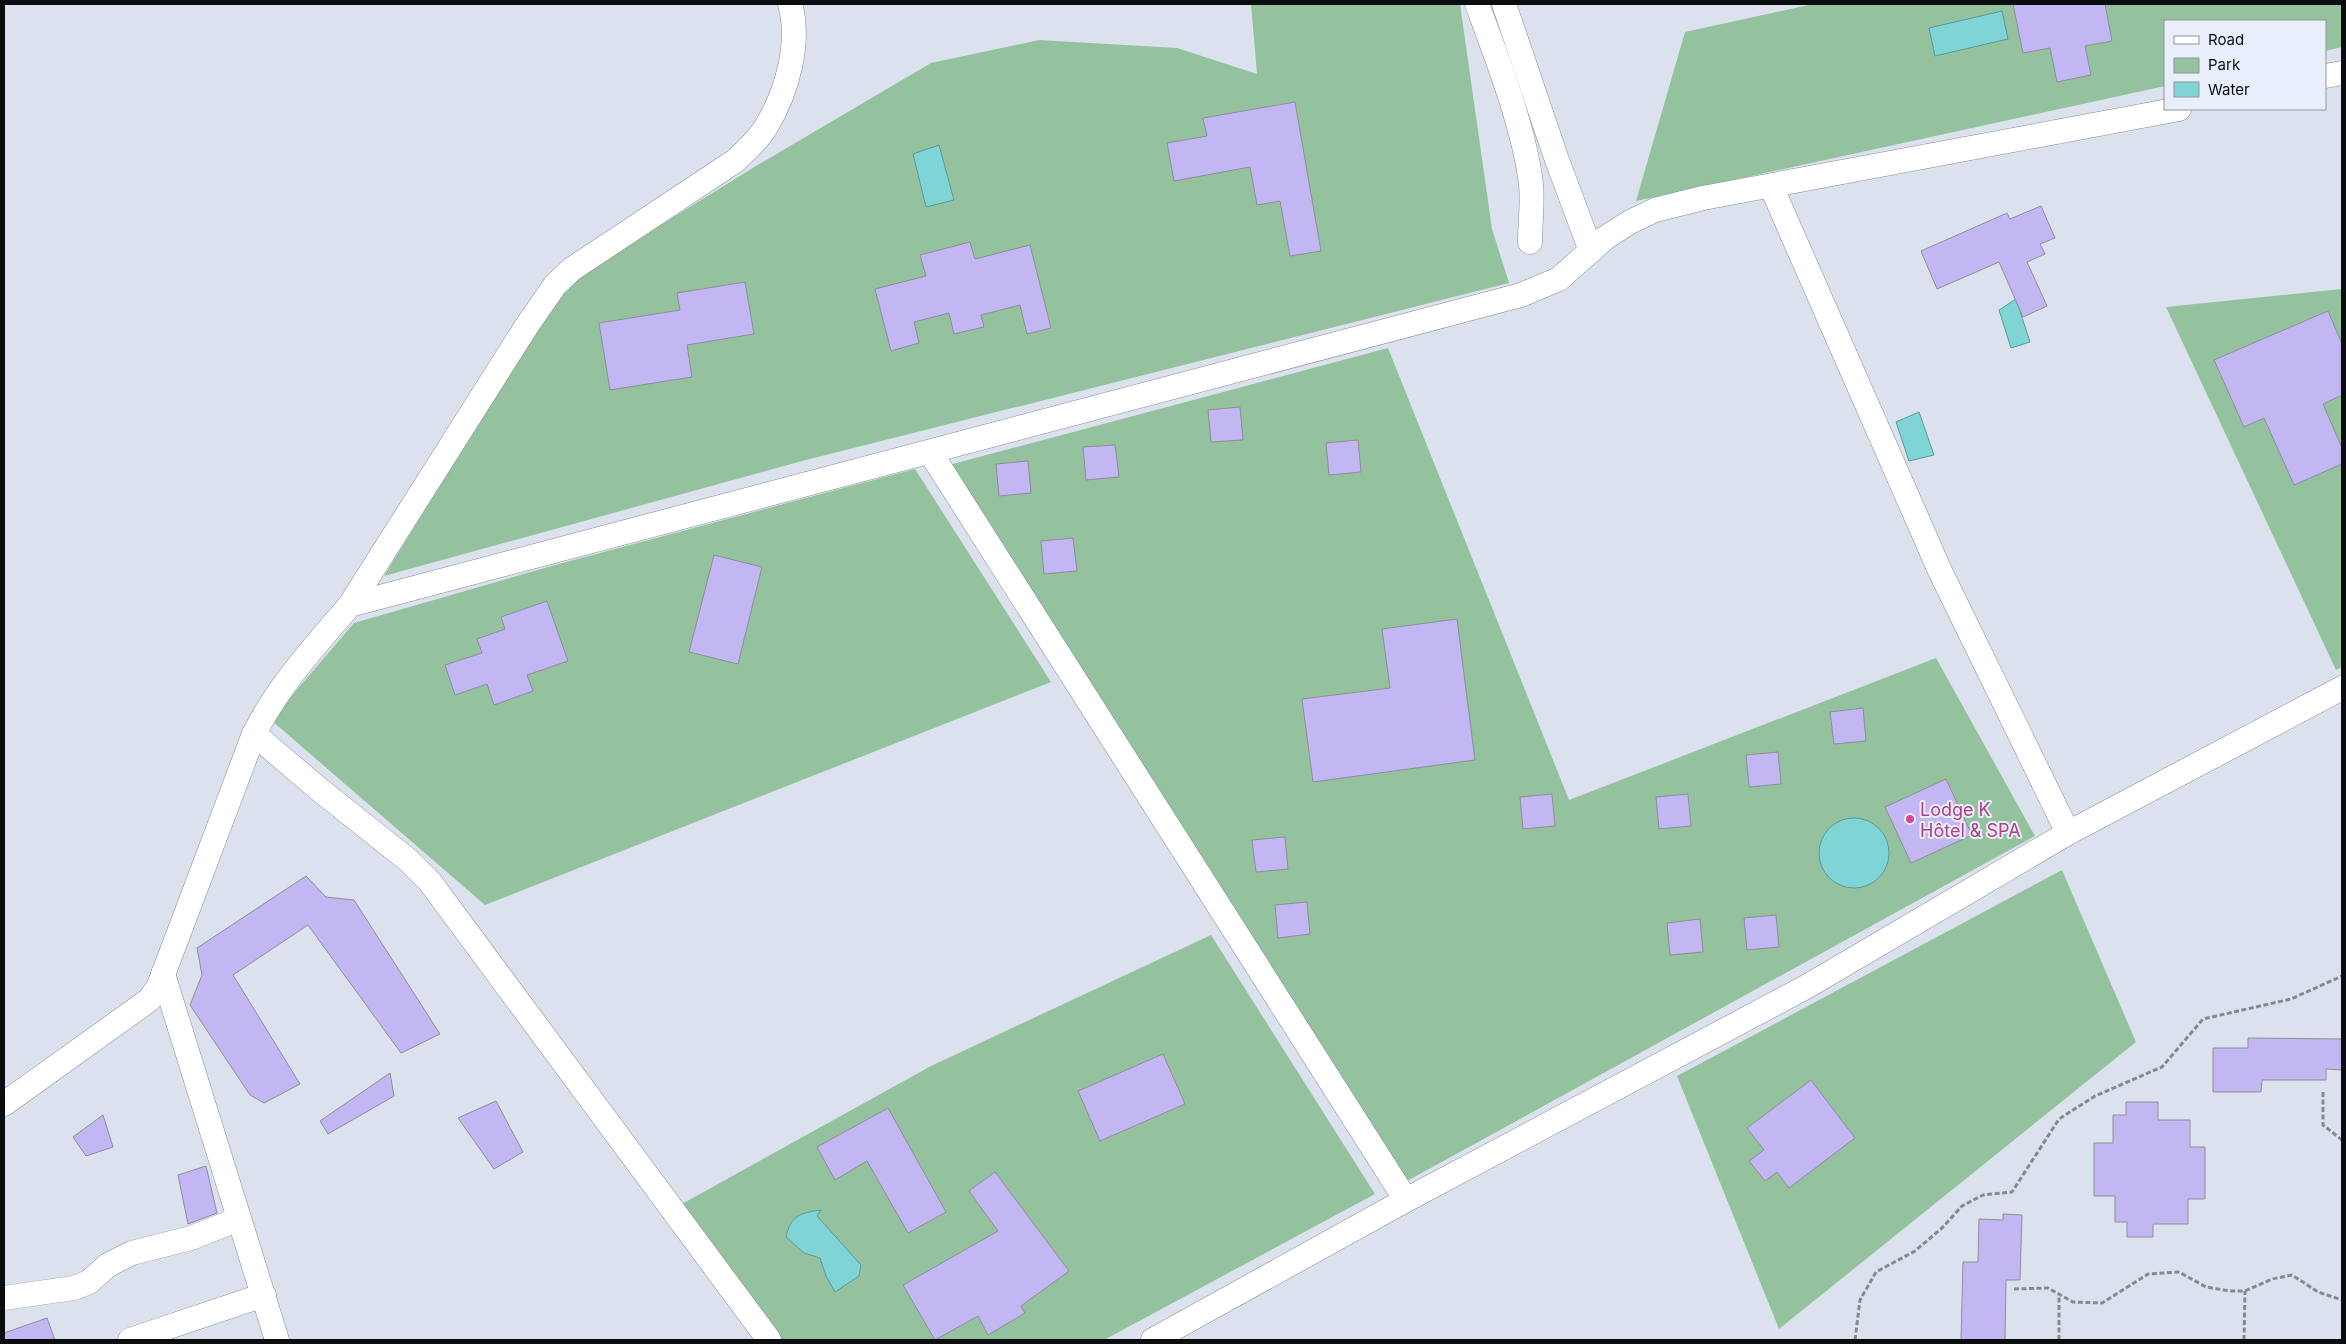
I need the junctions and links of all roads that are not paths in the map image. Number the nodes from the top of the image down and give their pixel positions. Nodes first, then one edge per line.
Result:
1 (790, 4) edge
2 (1477, 4) edge
3 (1504, 4) edge
4 (2342, 73) edge
5 (2326, 76) edge
6 (2174, 110) edge
7 (1771, 186) junction
8 (1530, 242) dead end
9 (1591, 250) junction
10 (930, 452) junction
11 (350, 605) junction
12 (2342, 688) edge
13 (254, 734) junction
14 (2068, 833) junction
15 (163, 974) junction
16 (4, 1104) edge
17 (1406, 1200) junction
18 (240, 1219) junction
19 (264, 1295) junction
20 (4, 1298) edge
21 (130, 1340) edge
22 (277, 1340) edge
23 (769, 1340) edge
24 (1153, 1340) edge

1 - 11 street
2 - 8 street
3 - 9 street
4 - 5 street
6 - 7 street
7 - 9 street
7 - 14 street
9 - 10 street
10 - 11 street
10 - 17 street
11 - 13 street
12 - 14 street
13 - 15 street
13 - 23 street
14 - 17 street
15 - 16 street
15 - 18 street
17 - 24 street
18 - 19 street
18 - 20 street
19 - 21 street
19 - 22 street

